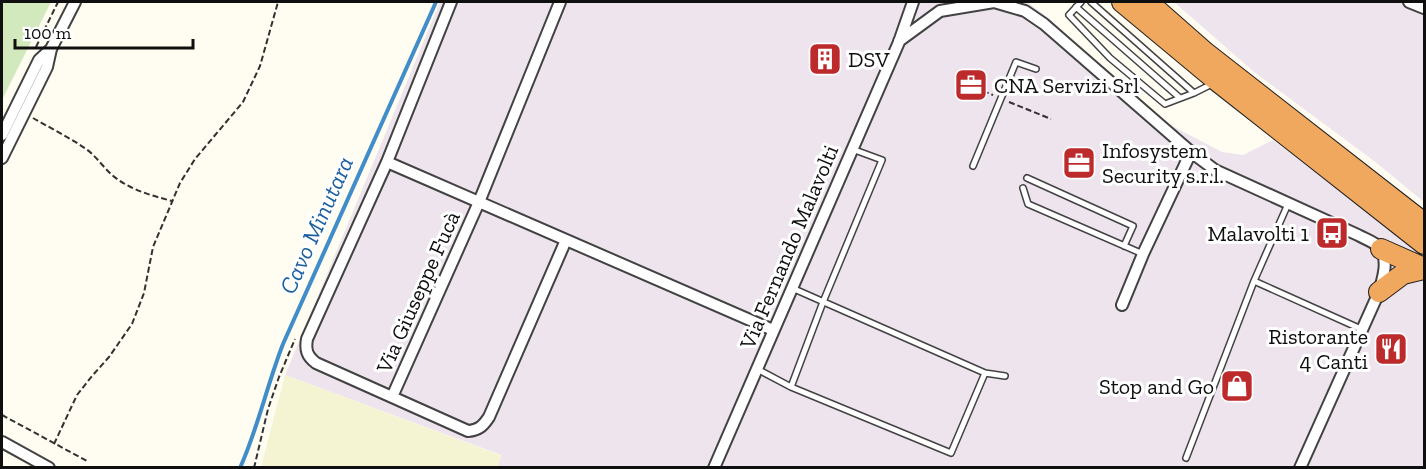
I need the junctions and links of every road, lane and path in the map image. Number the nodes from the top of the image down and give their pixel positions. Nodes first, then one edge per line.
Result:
1 (75, 2) edge
2 (278, 2) edge
3 (451, 2) edge
4 (560, 2) edge
5 (914, 2) edge
6 (994, 2) edge
7 (1081, 2) edge
8 (1091, 2) edge
9 (1122, 2) edge
10 (1148, 2) edge
11 (1408, 2) edge
12 (943, 6) edge
13 (1076, 7) junction
14 (1425, 8) edge
15 (899, 42) junction
16 (51, 49) junction
17 (1036, 69) dead end
18 (1217, 81) junction
19 (983, 91) dead end
20 (1194, 93) junction
21 (1180, 98) junction
22 (1000, 99) junction
23 (24, 113) junction
24 (1051, 119) dead end
25 (2, 135) edge
26 (852, 149) junction
27 (1191, 152) junction
28 (2, 158) edge
29 (387, 162) junction
30 (973, 166) dead end
31 (1027, 178) dead end
32 (1023, 188) dead end
33 (172, 201) junction
34 (479, 202) junction
35 (1288, 204) junction
36 (1425, 223) edge
37 (566, 240) junction
38 (1425, 244) edge
39 (1124, 246) junction
40 (1381, 249) junction
41 (1143, 254) junction
42 (1425, 268) edge
43 (1254, 281) junction
44 (792, 288) junction
45 (1379, 292) junction
46 (823, 302) junction
47 (1122, 305) dead end
48 (1362, 329) junction
49 (773, 330) junction
50 (299, 332) dead end
51 (757, 369) junction
52 (985, 373) junction
53 (1005, 376) dead end
54 (791, 387) junction
55 (392, 397) junction
56 (2, 415) edge
57 (2, 442) edge
58 (54, 444) junction
59 (1186, 459) dead end
60 (87, 462) dead end
61 (49, 468) edge
62 (254, 468) edge
63 (714, 468) edge
64 (1300, 468) edge

1 - 16 street
2 - 33 path
3 - 29 street, Via Giuseppe Fucà
4 - 34 street, Via Giuseppe Fucà
5 - 15 street, Via Fernando Malavolti
6 - 12 street, Via Fernando Malavolti
6 - 27 street
7 - 13 lane
8 - 20 lane
9 - 18 highway
10 - 36 highway
11 - 14 street
12 - 15 street, Via Fernando Malavolti
13 - 21 lane
13 - 21 lane
15 - 26 street, Via Fernando Malavolti
16 - 23 street
16 - 25 street
17 - 22 lane
18 - 20 lane
18 - 38 highway
19 - 22 path
20 - 21 lane
22 - 24 path
22 - 30 lane
23 - 28 street
23 - 33 path
26 - 44 street, Via Fernando Malavolti
26 - 46 lane
27 - 35 street
27 - 41 street
29 - 34 street, Via Giuseppe Fucà
29 - 55 street, Via Giuseppe Fucà
31 - 39 lane
32 - 39 lane
33 - 58 path
34 - 37 street, Via Giuseppe Fucà
34 - 55 street, Via Giuseppe Fucà
35 - 40 street
35 - 43 lane
37 - 49 street, Via Giuseppe Fucà
37 - 55 street, Via Giuseppe Fucà
39 - 41 lane
40 - 42 highway
40 - 45 street
41 - 47 street
42 - 45 highway
43 - 48 lane
43 - 59 lane
44 - 46 lane
44 - 49 street, Via Fernando Malavolti
45 - 48 street
46 - 52 lane
46 - 54 lane
48 - 64 street
49 - 51 street, Via Fernando Malavolti
50 - 62 path
51 - 54 lane
51 - 63 street, Via Fernando Malavolti
52 - 53 lane
52 - 54 lane
56 - 58 path
57 - 61 street
58 - 60 path

